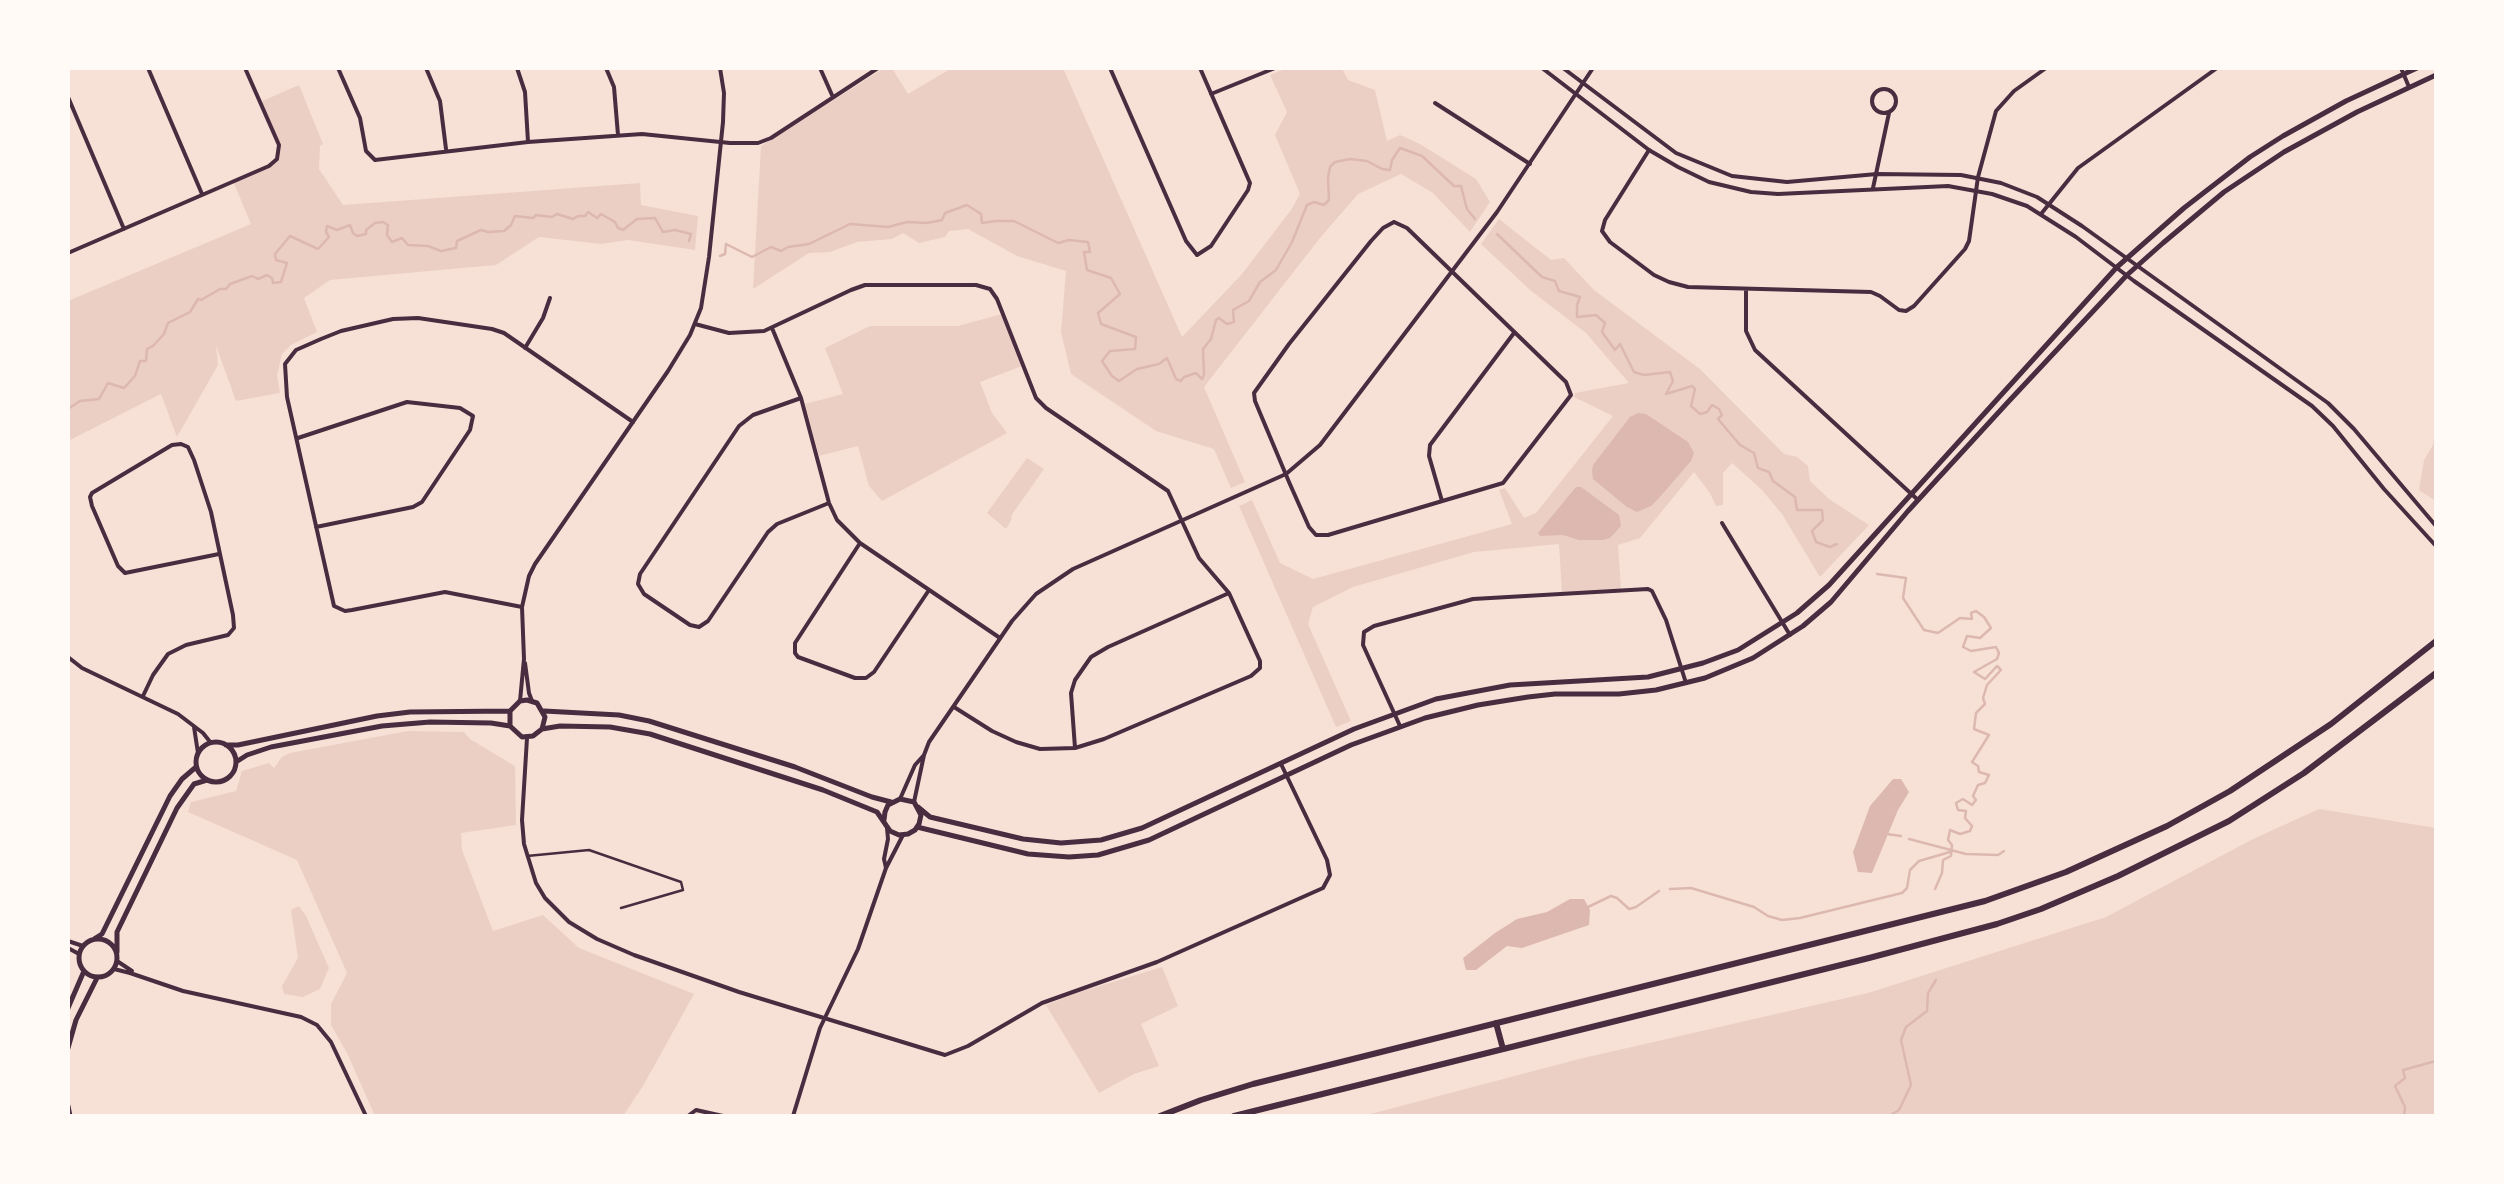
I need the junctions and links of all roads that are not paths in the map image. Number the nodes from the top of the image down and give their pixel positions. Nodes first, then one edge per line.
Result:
1 (148, 68) edge
2 (244, 68) edge
3 (338, 68) edge
4 (426, 68) edge
5 (517, 68) edge
6 (606, 68) edge
7 (720, 68) edge
8 (820, 68) edge
9 (878, 68) edge
10 (1110, 68) edge
11 (1200, 68) edge
12 (1274, 68) edge
13 (1542, 68) edge
14 (1563, 68) edge
15 (1593, 68) edge
16 (2046, 68) edge
17 (2217, 68) edge
18 (2416, 68) edge
19 (2402, 70) edge
20 (2436, 75) edge
21 (1582, 83) junction
22 (2409, 87) junction
23 (1576, 93) junction
24 (1211, 94) junction
25 (832, 96) junction
26 (68, 97) edge
27 (1435, 103) dead end
28 (1889, 112) junction
29 (618, 135) junction
30 (1656, 140) junction
31 (528, 142) junction
32 (720, 142) junction
33 (1649, 150) junction
34 (446, 152) junction
35 (1530, 164) junction
36 (1877, 174) junction
37 (1978, 177) junction
38 (1746, 179) junction
39 (1873, 188) junction
40 (1745, 190) junction
41 (1976, 190) junction
42 (202, 194) junction
43 (2049, 204) junction
44 (2041, 214) junction
45 (124, 229) junction
46 (68, 254) edge
47 (2126, 258) junction
48 (2136, 266) junction
49 (2117, 268) junction
50 (1453, 274) junction
51 (2127, 275) junction
52 (1746, 290) junction
53 (550, 298) dead end
54 (695, 324) junction
55 (772, 327) junction
56 (1514, 333) junction
57 (525, 348) junction
58 (800, 398) junction
59 (633, 422) junction
60 (298, 438) junction
61 (1286, 474) junction
62 (1911, 495) junction
63 (1918, 500) junction
64 (1442, 502) junction
65 (829, 503) junction
66 (1182, 521) junction
67 (1722, 524) dead end
68 (2436, 526) edge
69 (316, 527) junction
70 (860, 544) junction
71 (2436, 546) edge
72 (219, 554) junction
73 (930, 589) junction
74 (1229, 593) junction
75 (522, 607) junction
76 (1782, 624) junction
77 (1790, 635) junction
78 (1000, 638) junction
79 (2436, 638) edge
80 (68, 657) edge
81 (524, 658) junction
82 (1682, 670) junction
83 (2436, 673) edge
84 (1527, 683) junction
85 (1686, 683) junction
86 (143, 696) junction
87 (1528, 697) junction
88 (532, 701) junction
89 (520, 702) junction
90 (954, 708) junction
91 (510, 710) junction
92 (544, 711) junction
93 (1395, 713) junction
94 (510, 726) junction
95 (1400, 726) junction
96 (194, 727) junction
97 (542, 729) junction
98 (527, 738) junction
99 (211, 743) junction
100 (226, 745) junction
101 (1075, 748) junction
102 (198, 753) junction
103 (924, 755) junction
104 (236, 762) junction
105 (1281, 764) junction
106 (196, 767) junction
107 (1287, 776) junction
108 (206, 780) junction
109 (900, 798) junction
110 (892, 802) junction
111 (916, 805) junction
112 (885, 823) junction
113 (917, 827) junction
114 (904, 835) junction
115 (527, 856) junction
116 (886, 868) junction
117 (621, 908) dead end
118 (94, 939) junction
119 (68, 944) edge
120 (83, 946) junction
121 (117, 952) junction
122 (79, 954) junction
123 (118, 961) junction
124 (114, 970) junction
125 (84, 971) junction
126 (140, 976) junction
127 (97, 978) junction
128 (68, 1008) edge
129 (825, 1017) junction
130 (1496, 1023) junction
131 (68, 1048) edge
132 (1503, 1049) junction
133 (68, 1106) edge
134 (70, 1116) edge
135 (366, 1116) edge
136 (688, 1116) edge
137 (723, 1116) edge
138 (794, 1116) edge
139 (1160, 1116) edge
140 (1234, 1116) edge

1 - 42 street
2 - 42 street
3 - 34 street
4 - 34 street
5 - 31 street
6 - 29 street
7 - 32 street
8 - 25 street
9 - 25 street
10 - 24 street
11 - 24 street
12 - 24 street
13 - 23 street
14 - 21 street
15 - 21 street
16 - 37 street
17 - 43 street
18 - 19 main road
19 - 22 street
19 - 47 main road
20 - 22 main road
21 - 23 street
21 - 30 street
22 - 48 main road
23 - 33 street
23 - 35 street
25 - 32 street
26 - 45 street
27 - 35 street
28 - 28 street
28 - 36 street
29 - 31 street
29 - 32 street
30 - 33 street
30 - 38 street
31 - 34 street
32 - 54 street
33 - 40 street
33 - 52 street
35 - 50 street
36 - 37 street
36 - 38 street
36 - 39 street
37 - 41 street
37 - 43 street
38 - 40 street
39 - 40 street
39 - 41 street
41 - 44 street
41 - 52 street
42 - 45 street
43 - 44 street
43 - 47 street
44 - 49 street
45 - 46 street
47 - 48 street
47 - 49 main road
48 - 51 main road
48 - 68 street
49 - 51 street
49 - 62 main road
50 - 56 street
50 - 61 street
50 - 61 street
51 - 63 main road
51 - 71 street
52 - 62 street
53 - 57 street
54 - 55 street
54 - 59 street
55 - 58 street
55 - 66 street
56 - 64 street
56 - 64 street
57 - 59 street
57 - 60 street
58 - 65 street
58 - 65 street
59 - 75 street
60 - 69 street
60 - 69 street
61 - 64 street
61 - 66 street
62 - 63 street
62 - 76 main road
63 - 77 main road
65 - 70 street
66 - 74 street
66 - 78 street
67 - 76 street
69 - 75 street
70 - 73 street
70 - 73 street
72 - 72 street
72 - 86 street
73 - 78 street
74 - 101 street
74 - 101 street
75 - 81 street
76 - 77 street
76 - 82 main road
77 - 85 main road
78 - 90 street
79 - 130 highway
80 - 86 street
81 - 88 street
81 - 89 street
82 - 84 main road
82 - 85 street
82 - 93 street
83 - 132 highway
84 - 87 main road
84 - 93 main road
85 - 87 main road
86 - 96 street
87 - 95 main road
88 - 89 main road
88 - 92 main road
89 - 91 main road
90 - 101 street
90 - 103 street
91 - 94 main road
91 - 100 main road
92 - 97 main road
92 - 110 main road
93 - 95 street
93 - 105 main road
94 - 98 main road
94 - 104 main road
95 - 107 main road
96 - 99 street
96 - 102 street
97 - 98 main road
97 - 112 main road
98 - 115 street
99 - 100 main road
99 - 102 main road
100 - 104 main road
102 - 106 main road
103 - 109 street
103 - 111 street
104 - 108 main road
105 - 107 street
105 - 111 main road
106 - 108 main road
106 - 118 main road
107 - 113 main road
107 - 129 street
108 - 121 main road
109 - 110 main road
109 - 111 main road
110 - 112 main road
111 - 113 main road
112 - 114 main road
112 - 116 street
113 - 114 main road
114 - 116 street
115 - 117 street
115 - 129 street
116 - 129 street
118 - 120 main road
118 - 121 main road
119 - 120 street
119 - 122 street
120 - 122 main road
121 - 123 main road
122 - 125 main road
123 - 124 main road
123 - 126 street
124 - 126 street
124 - 127 main road
125 - 127 main road
125 - 128 main road
126 - 135 street
127 - 131 main road
129 - 138 street
130 - 132 highway
130 - 139 highway
132 - 140 highway
133 - 134 main road
136 - 137 street

